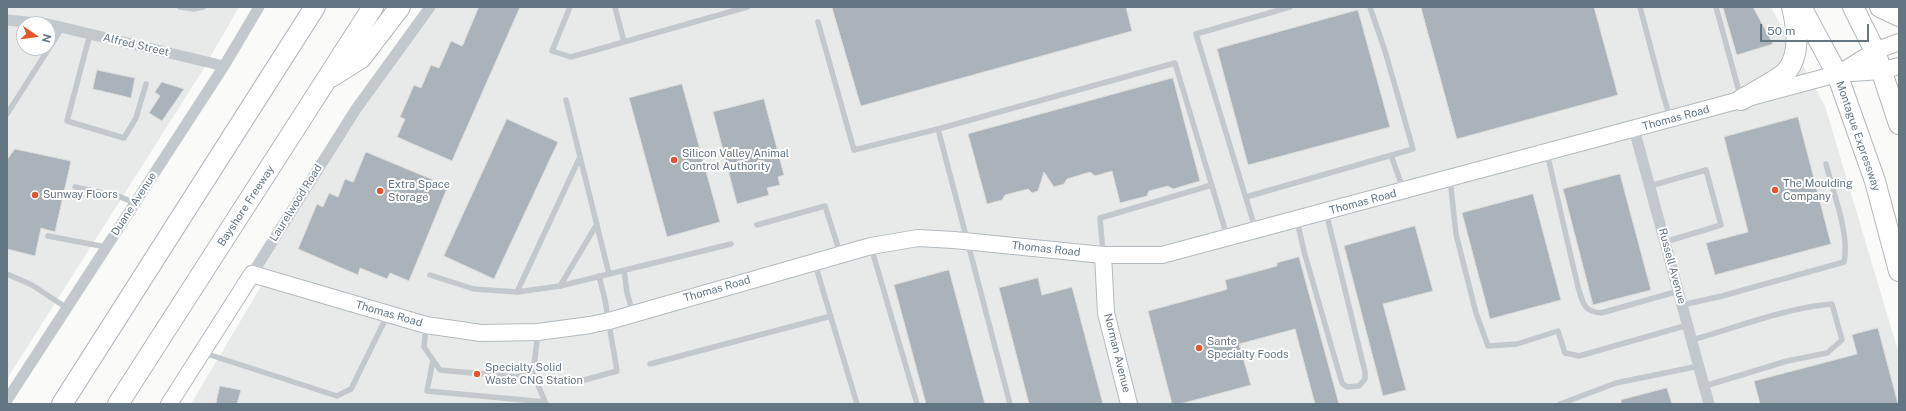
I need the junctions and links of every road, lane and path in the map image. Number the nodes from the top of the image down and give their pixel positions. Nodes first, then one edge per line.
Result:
1 (180, 7) edge
2 (203, 7) edge
3 (259, 7) edge
4 (315, 7) edge
5 (373, 7) edge
6 (400, 7) edge
7 (430, 7) edge
8 (570, 7) edge
9 (615, 7) edge
10 (747, 7) edge
11 (1290, 7) edge
12 (1370, 7) edge
13 (1640, 7) edge
14 (1716, 7) edge
15 (1792, 7) edge
16 (1801, 7) edge
17 (1853, 7) edge
18 (1880, 7) edge
19 (1899, 16) edge
20 (818, 22) dead end
21 (56, 26) edge
22 (62, 28) junction
23 (90, 34) junction
24 (624, 42) junction
25 (1899, 42) edge
26 (1875, 51) junction
27 (224, 66) junction
28 (1890, 68) edge
29 (1838, 74) junction
30 (326, 80) junction
31 (146, 84) dead end
32 (566, 100) dead end
33 (1741, 100) junction
34 (7, 114) edge
35 (1671, 119) junction
36 (1899, 124) edge
37 (938, 129) junction
38 (1634, 129) junction
39 (1547, 152) junction
40 (1391, 155) junction
41 (580, 157) junction
42 (1826, 164) dead end
43 (1450, 179) junction
44 (1212, 185) junction
45 (1650, 186) junction
46 (75, 187) dead end
47 (1404, 191) junction
48 (1246, 197) junction
49 (135, 203) junction
50 (1326, 212) junction
51 (1297, 220) junction
52 (597, 224) junction
53 (757, 225) dead end
54 (1256, 231) junction
55 (48, 236) dead end
56 (1228, 238) junction
57 (967, 241) junction
58 (1665, 242) junction
59 (731, 244) dead end
60 (871, 246) junction
61 (106, 247) junction
62 (840, 255) junction
63 (1103, 255) junction
64 (815, 262) junction
65 (624, 270) junction
66 (1899, 271) edge
67 (7, 274) edge
68 (252, 274) junction
69 (609, 274) junction
70 (430, 275) dead end
71 (599, 276) junction
72 (560, 286) junction
73 (1679, 291) junction
74 (517, 292) junction
75 (1682, 305) junction
76 (67, 308) junction
77 (633, 313) junction
78 (388, 314) junction
79 (831, 316) junction
80 (609, 321) junction
81 (1688, 325) junction
82 (426, 326) junction
83 (538, 332) junction
84 (1692, 340) junction
85 (202, 352) junction
86 (433, 360) junction
87 (650, 364) dead end
88 (1699, 366) junction
89 (533, 373) junction
90 (581, 381) dead end
91 (1705, 386) junction
92 (7, 400) edge
93 (545, 403) edge
94 (62, 404) edge
95 (118, 404) edge
96 (169, 404) edge
97 (857, 404) edge
98 (917, 404) edge
99 (1010, 404) edge
100 (1129, 404) edge
101 (1560, 404) edge
102 (1710, 404) edge

1 - 2 lane
3 - 27 street, Duane Avenue
4 - 94 highway
5 - 30 highway, Bayshore Freeway
6 - 30 highway
7 - 68 street, Laurelwood Road
8 - 24 lane
9 - 24 lane
10 - 24 lane
11 - 48 lane
12 - 40 lane
13 - 35 lane
14 - 33 lane
15 - 33 highway
16 - 29 highway, Montague Expressway
17 - 26 highway
18 - 19 highway
20 - 37 lane
21 - 22 street, Alfred Street
22 - 23 street, Alfred Street
22 - 34 lane
23 - 27 street, Alfred Street
23 - 31 lane
25 - 26 street
26 - 28 highway
26 - 29 street
27 - 49 street, Duane Avenue
28 - 29 street
28 - 36 highway
29 - 33 street, Thomas Road
29 - 66 highway, Montague Expressway
30 - 95 highway, Bayshore Freeway
32 - 41 lane
33 - 35 street, Thomas Road
35 - 38 street, Thomas Road
37 - 44 lane
37 - 57 lane
38 - 39 street, Thomas Road
38 - 45 street, Russell Avenue
39 - 43 street, Thomas Road
39 - 73 lane
40 - 47 lane
40 - 48 lane
41 - 52 lane
41 - 74 lane
42 - 75 lane
43 - 47 street, Thomas Road
43 - 81 lane
44 - 56 lane
44 - 63 lane
45 - 58 street, Russell Avenue
45 - 58 lane
46 - 49 lane
47 - 50 street, Thomas Road
48 - 54 lane
49 - 61 street, Duane Avenue
50 - 51 street, Thomas Road
50 - 51 lane
51 - 54 street, Thomas Road
52 - 69 lane
52 - 72 lane
53 - 62 lane
54 - 56 street, Thomas Road
55 - 61 lane
56 - 63 street, Thomas Road
57 - 60 street, Thomas Road
57 - 63 street, Thomas Road
57 - 99 lane
58 - 73 street, Russell Avenue
59 - 65 lane
60 - 62 street, Thomas Road
60 - 98 lane
61 - 76 street, Duane Avenue
62 - 64 street, Thomas Road
63 - 100 street, Norman Avenue
64 - 77 street, Thomas Road
64 - 79 lane
65 - 69 lane
65 - 77 lane
67 - 76 lane
68 - 78 street, Thomas Road
68 - 85 street, Laurelwood Road
69 - 71 lane
70 - 74 lane
71 - 72 lane
71 - 80 lane
72 - 74 lane
73 - 75 street, Russell Avenue
75 - 81 street, Russell Avenue
76 - 92 street, Duane Avenue
77 - 80 street, Thomas Road
78 - 82 street, Thomas Road
78 - 85 lane
79 - 87 lane
79 - 97 lane
80 - 83 street, Thomas Road
80 - 90 lane
81 - 84 street, Russell Avenue
82 - 83 street, Thomas Road
82 - 86 lane
83 - 89 lane
84 - 88 street, Russell Avenue
84 - 91 lane
85 - 96 street, Laurelwood Road
86 - 89 lane
86 - 93 lane
88 - 91 street, Russell Avenue
88 - 101 lane
89 - 93 lane
91 - 102 street, Russell Avenue

